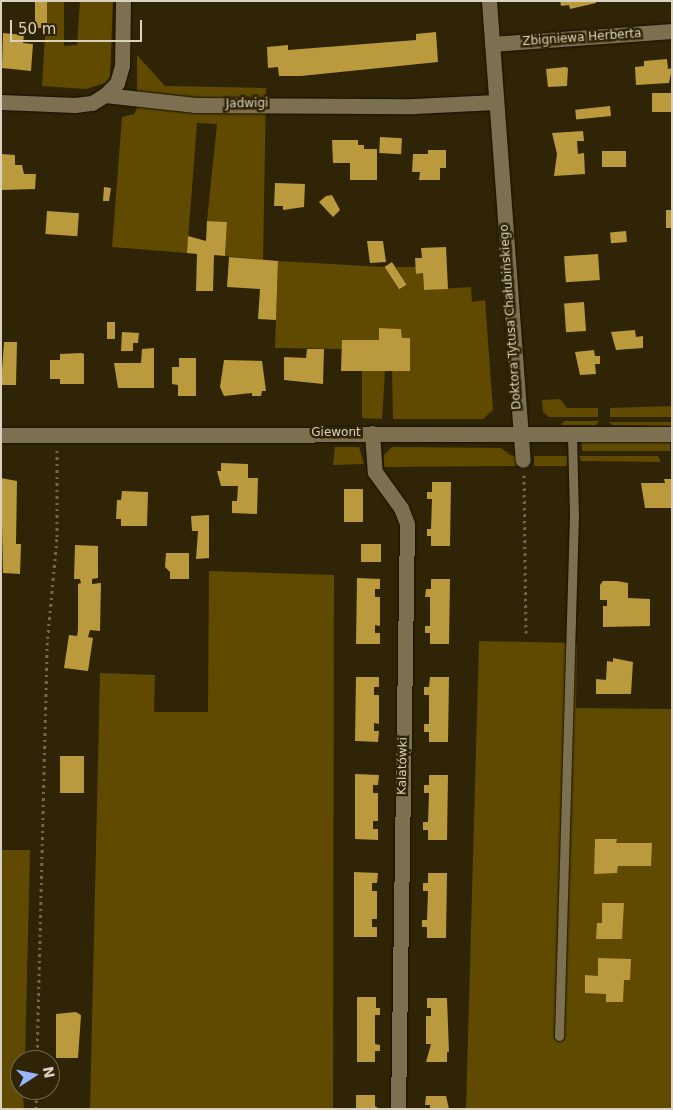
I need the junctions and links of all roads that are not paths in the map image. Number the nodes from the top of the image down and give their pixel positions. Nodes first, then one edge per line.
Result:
1 (124, 1) edge
2 (489, 1) edge
3 (672, 31) edge
4 (492, 44) junction
5 (105, 95) junction
6 (1, 102) edge
7 (496, 102) junction
8 (372, 433) junction
9 (519, 434) junction
10 (572, 434) junction
11 (672, 434) edge
12 (1, 435) edge
13 (523, 460) road end
14 (559, 1036) dead end
15 (398, 1109) edge

1 - 5 street
2 - 4 street, Doktora Tytusa Chałubińskiego
3 - 4 street, Zbigniewa Herberta
4 - 7 street, Doktora Tytusa Chałubińskiego
5 - 6 street, Jadwigi
5 - 7 street, Jadwigi
7 - 9 street, Doktora Tytusa Chałubińskiego
8 - 9 street, Giewont
8 - 12 street, Giewont
8 - 15 street, Kalatówki
9 - 10 street, Giewont
9 - 13 street, Doktora Tytusa Chałubińskiego
10 - 11 street, Giewont
10 - 14 lane

